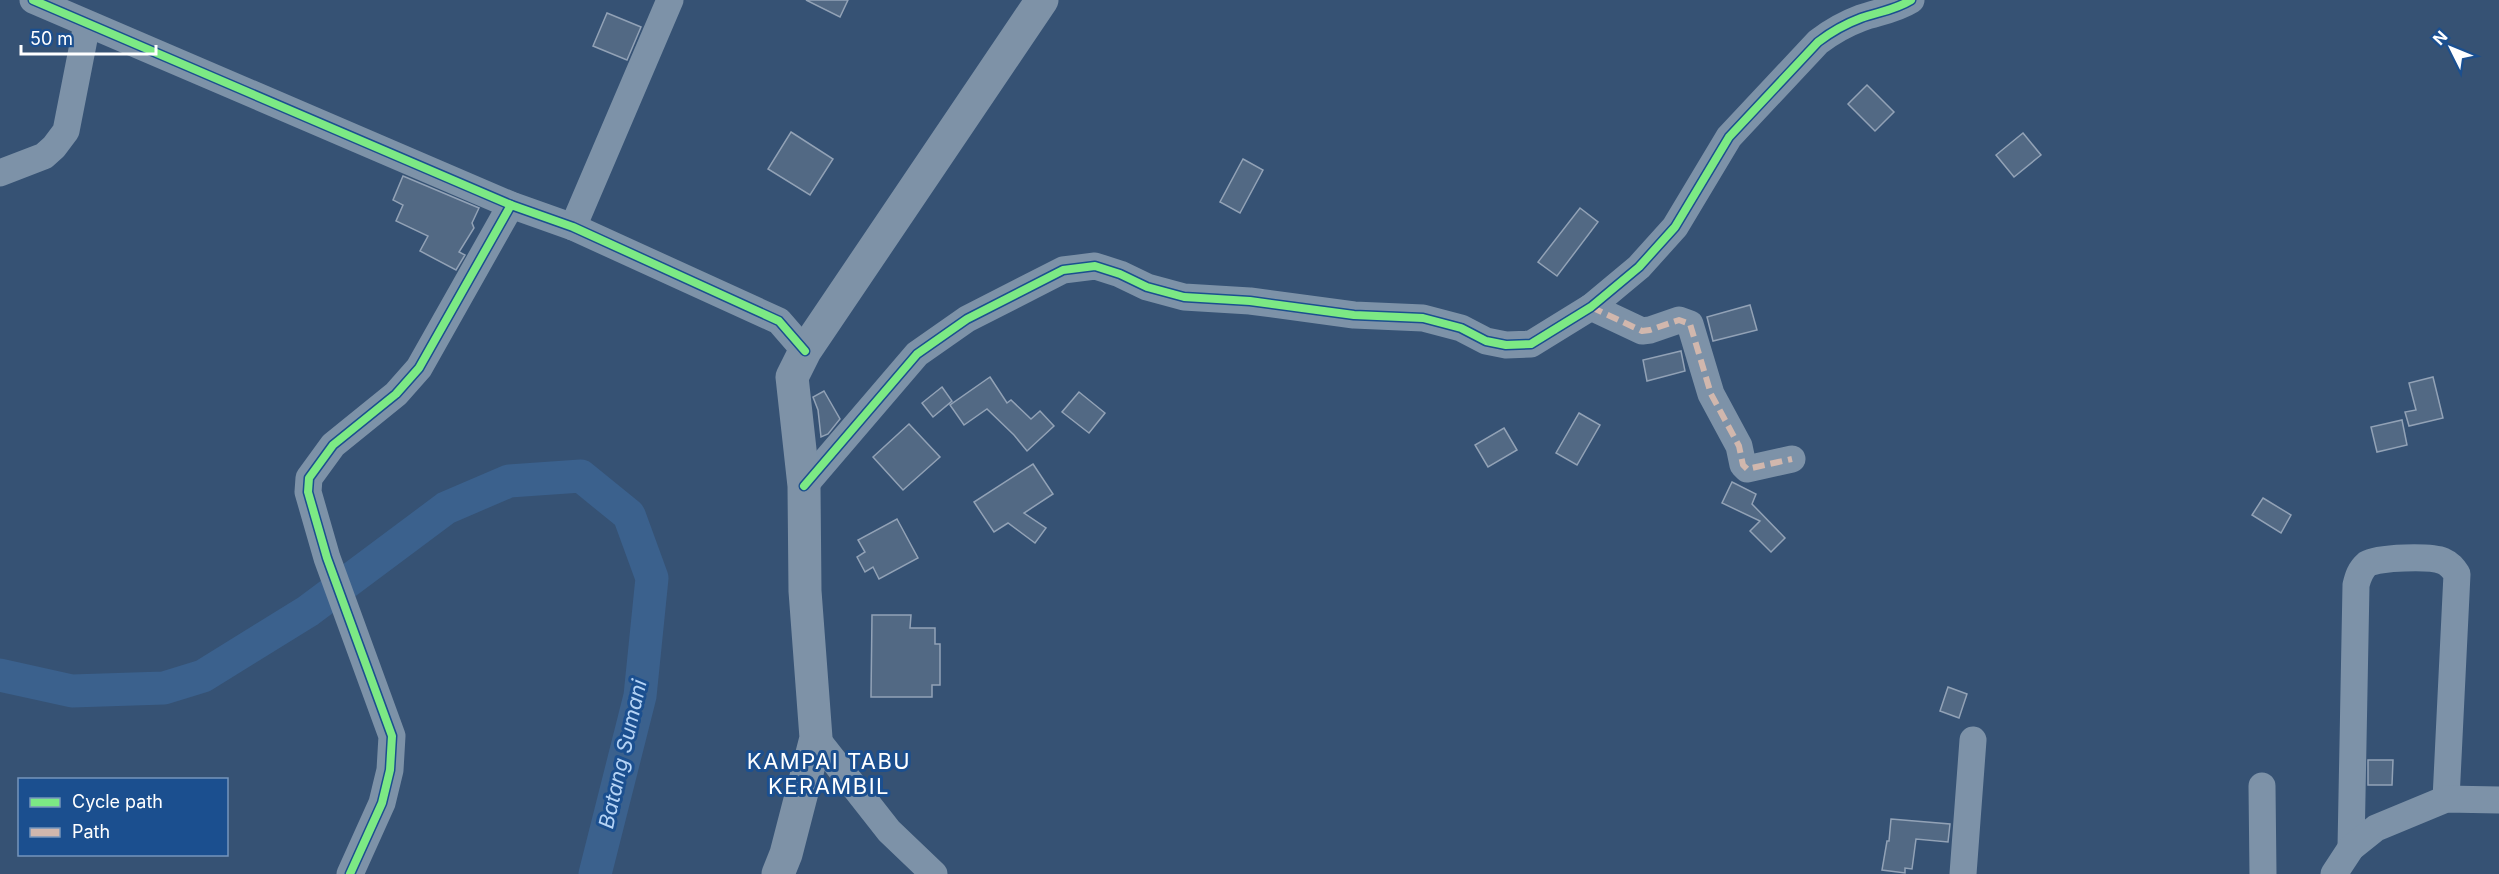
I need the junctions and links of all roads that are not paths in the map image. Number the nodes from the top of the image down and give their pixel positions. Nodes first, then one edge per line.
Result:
1 (33, 0) edge
2 (670, 0) edge
3 (1042, 0) edge
4 (1911, 0) edge
5 (87, 24) junction
6 (0, 173) edge
7 (511, 205) junction
8 (573, 227) junction
9 (1591, 307) junction
10 (805, 351) junction
11 (1792, 459) dead end
12 (804, 486) junction
13 (816, 738) junction
14 (1973, 740) dead end
15 (2262, 786) dead end
16 (2446, 799) junction
17 (2499, 800) edge
18 (2351, 848) junction
19 (350, 874) edge
20 (778, 874) edge
21 (933, 874) edge
22 (1963, 874) edge
23 (2263, 874) edge
24 (2334, 874) edge

1 - 5 street
2 - 8 street
3 - 10 highway
4 - 9 street
5 - 6 street
5 - 7 street
7 - 8 street
7 - 19 street
8 - 10 street
9 - 11 street
9 - 12 street
10 - 12 highway
12 - 13 highway
13 - 20 highway
13 - 21 street
14 - 22 street
15 - 23 street
16 - 17 street
16 - 18 street
16 - 18 street
18 - 24 street

